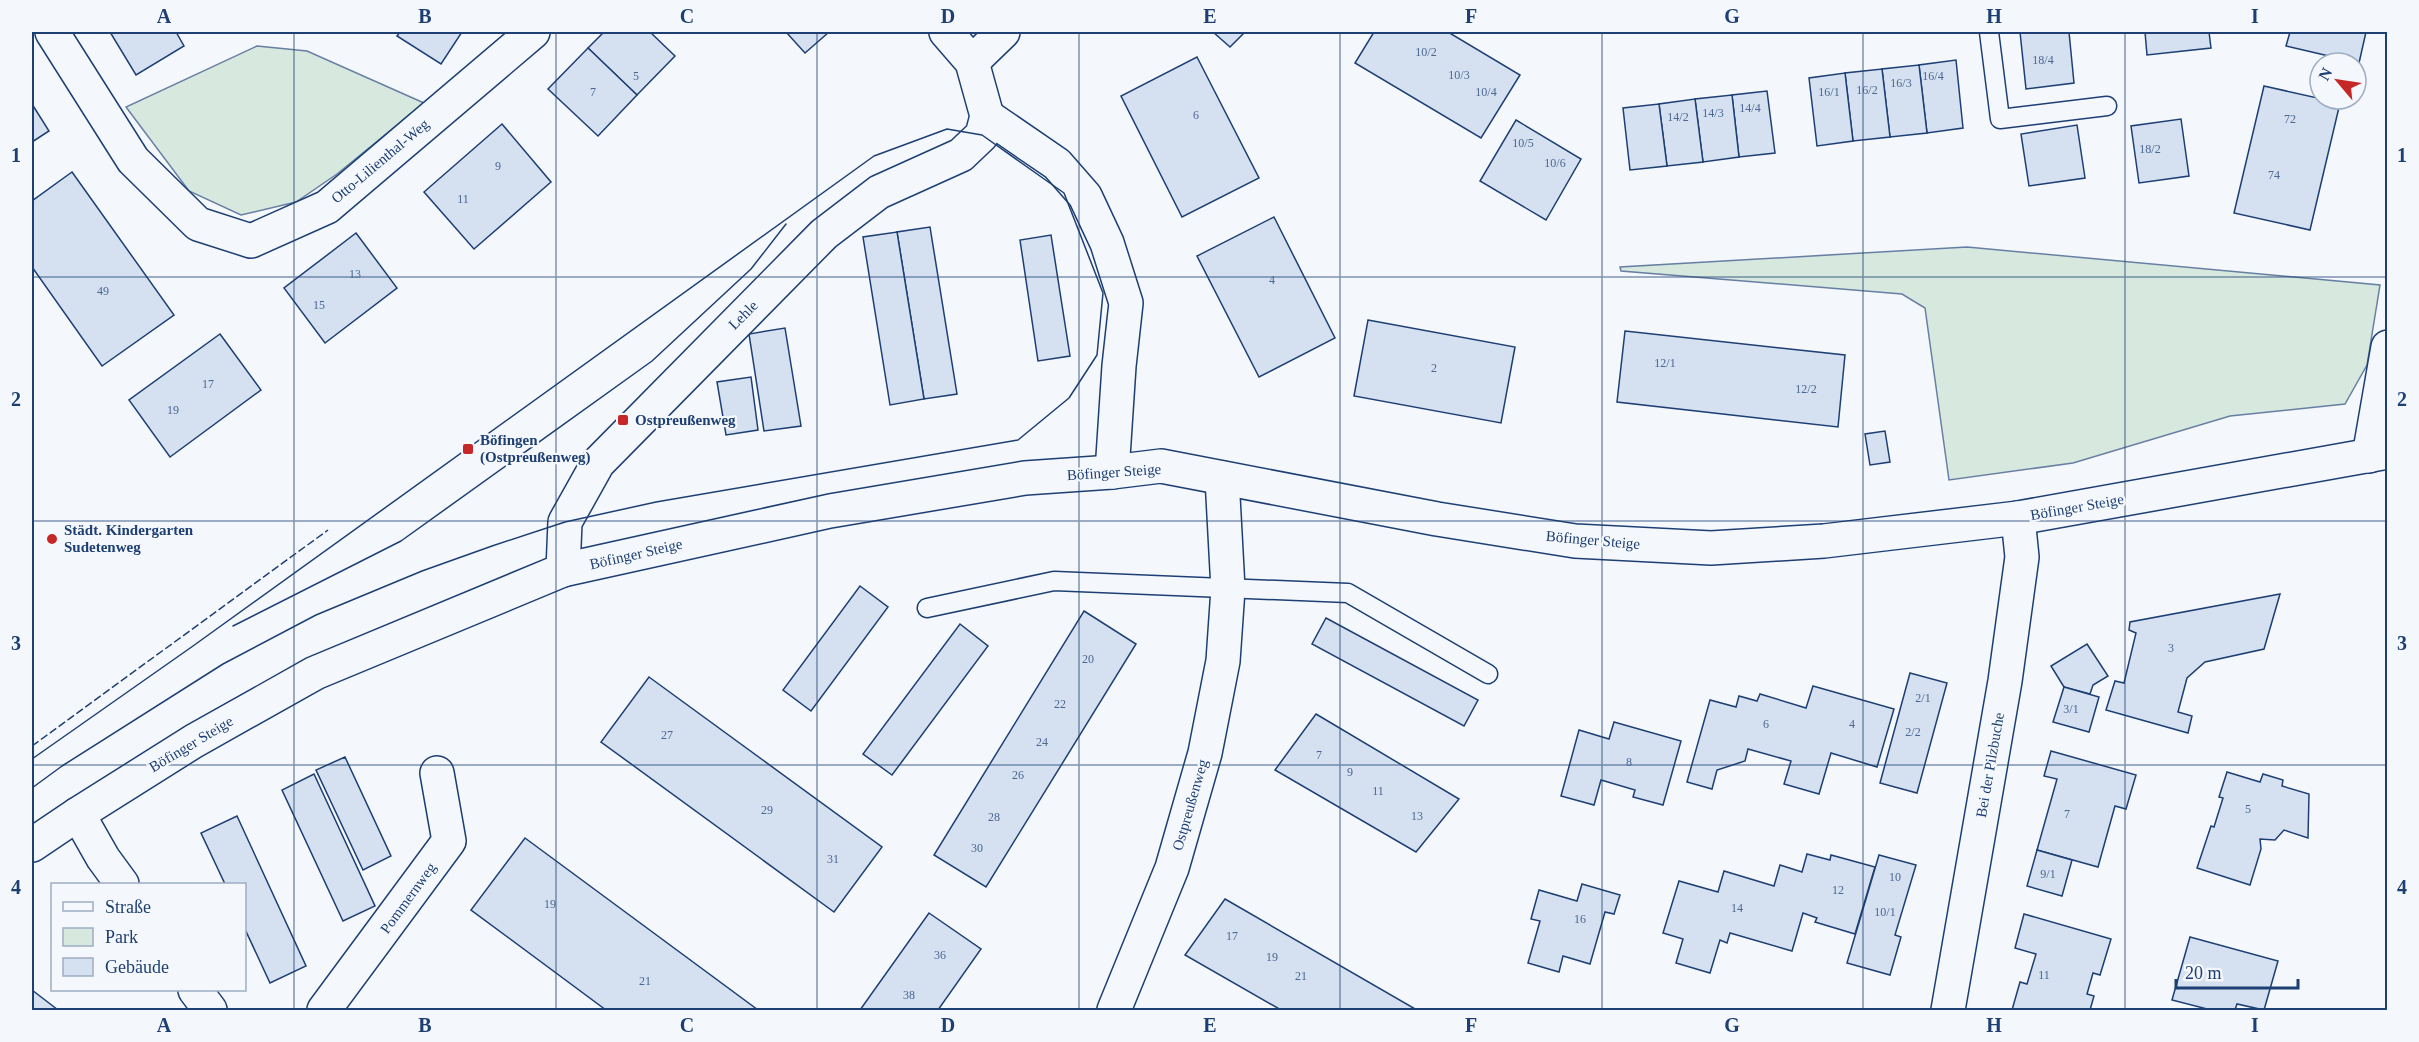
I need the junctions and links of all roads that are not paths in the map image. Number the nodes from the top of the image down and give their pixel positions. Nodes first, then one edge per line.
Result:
1 (52, 32) edge
2 (532, 32) edge
3 (946, 32) edge
4 (1003, 32) edge
5 (1989, 32) edge
6 (972, 62) junction
7 (2107, 106) dead end
8 (987, 116) junction
9 (2388, 347) edge
10 (2378, 454) edge
11 (1112, 472) junction
12 (1222, 478) junction
13 (2018, 518) junction
14 (563, 570) junction
15 (1228, 589) junction
16 (927, 608) dead end
17 (1488, 674) dead end
18 (437, 773) dead end
19 (78, 814) junction
20 (32, 845) edge
21 (121, 883) edge
22 (196, 991) edge
23 (210, 1011) edge
24 (324, 1011) edge
25 (1113, 1011) edge
26 (1948, 1011) edge

1 - 2 street, Otto-Lilienthal-Weg
3 - 6 street
4 - 6 street
5 - 7 lane
6 - 8 street
8 - 11 street
8 - 14 street, Lehle
9 - 10 street
10 - 13 street, Böfinger Steige
11 - 12 street, Böfinger Steige
11 - 14 street, Böfinger Steige
12 - 13 street, Böfinger Steige
12 - 15 street, Ostpreußenweg
13 - 26 street, Bei der Pilzbuche
14 - 19 street, Böfinger Steige
15 - 16 lane
15 - 17 lane
15 - 25 street, Ostpreußenweg
18 - 24 street, Pommernweg
19 - 20 street, Böfinger Steige
19 - 21 street
22 - 23 street

